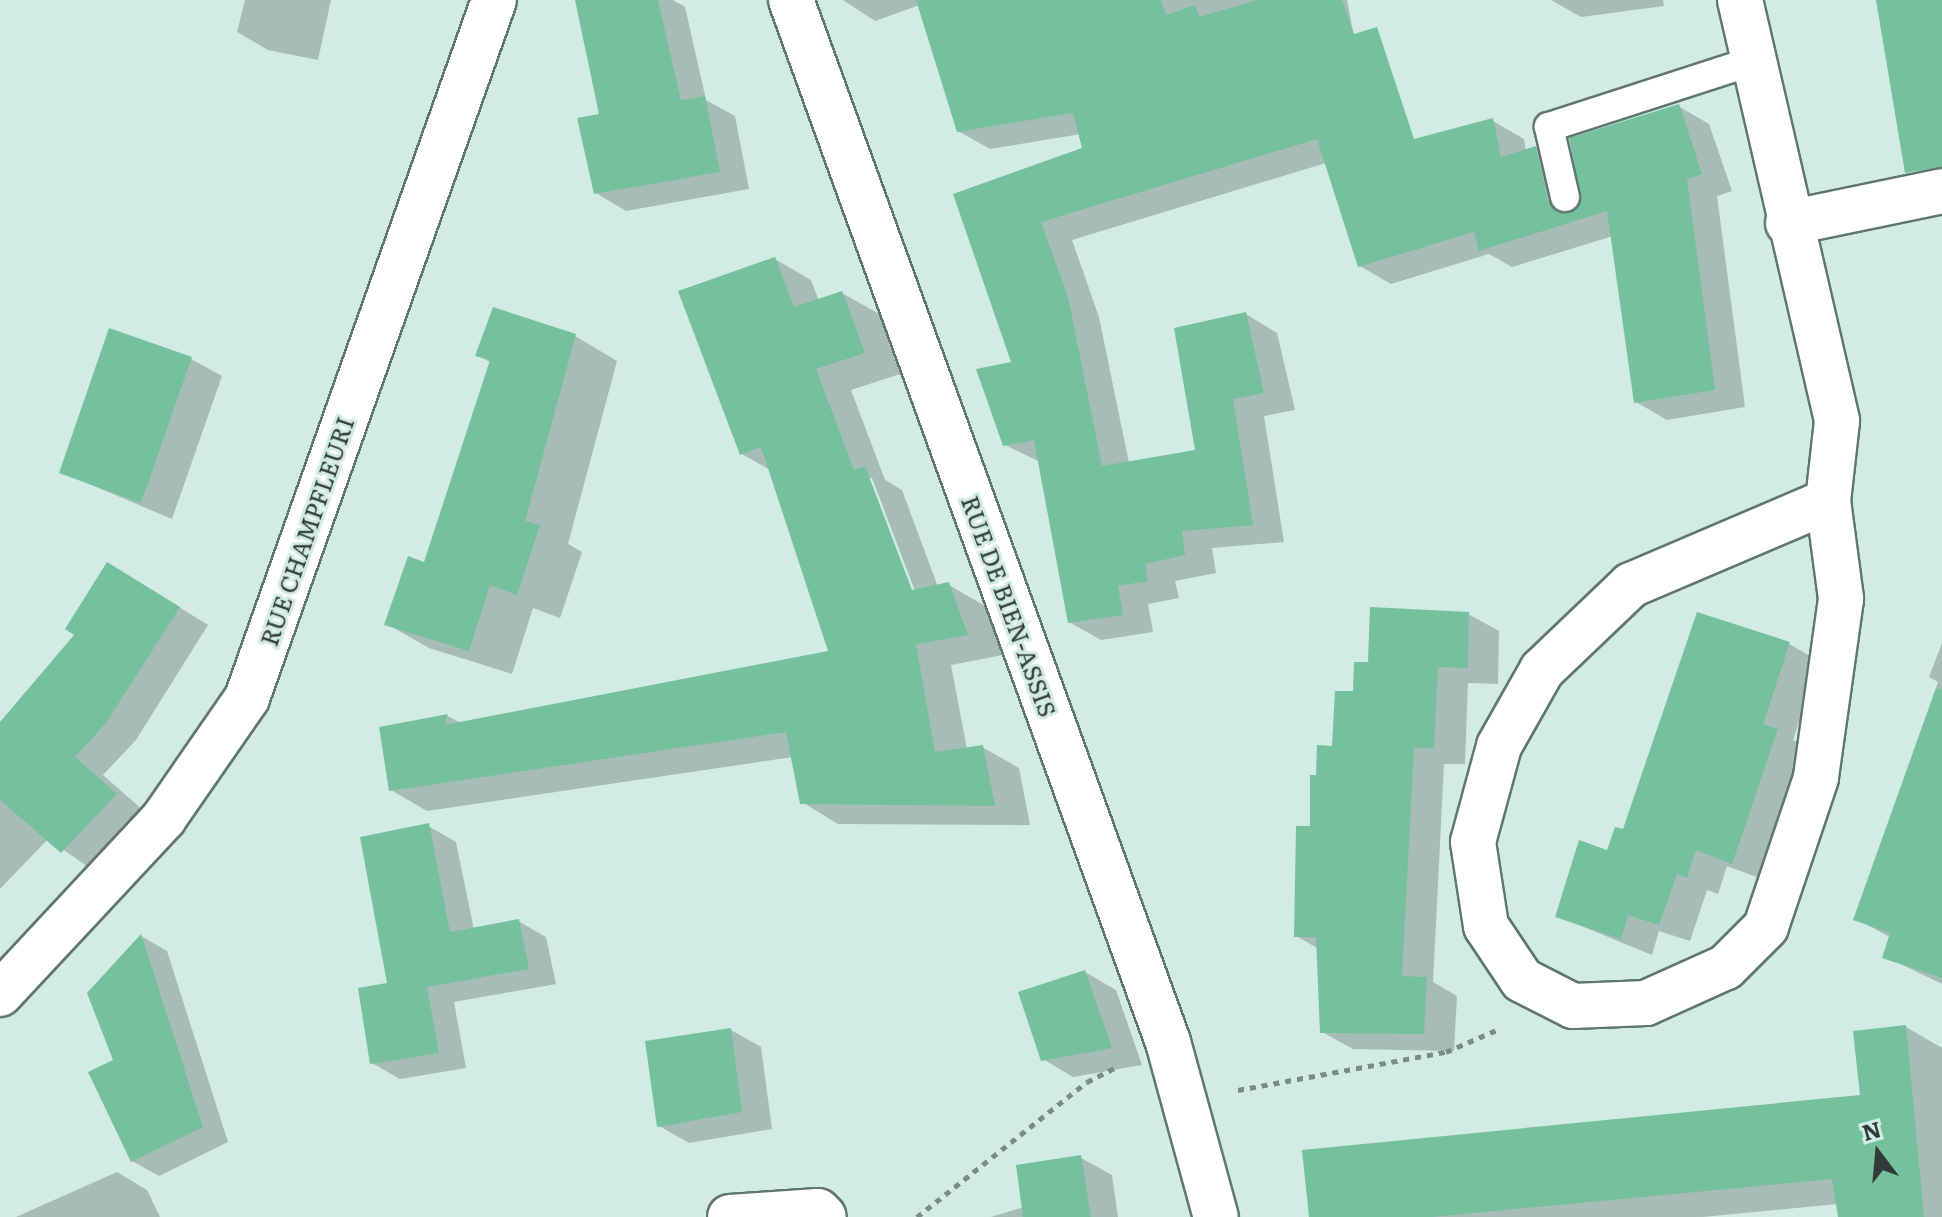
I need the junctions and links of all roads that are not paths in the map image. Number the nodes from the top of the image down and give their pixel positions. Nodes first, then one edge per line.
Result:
1 (494, 0) edge
2 (791, 0) edge
3 (1740, 0) edge
4 (1753, 61) junction
5 (1942, 191) edge
6 (1565, 197) dead end
7 (1788, 223) junction
8 (1828, 501) junction
9 (0, 994) edge
10 (730, 1217) edge
11 (824, 1217) edge
12 (1216, 1217) edge

1 - 9 street, RUE CHAMPFLEURI
2 - 12 street, RUE DE BIEN-ASSIS
3 - 4 street
4 - 6 lane
4 - 7 street
5 - 7 street
7 - 8 street
8 - 8 street
10 - 11 street

